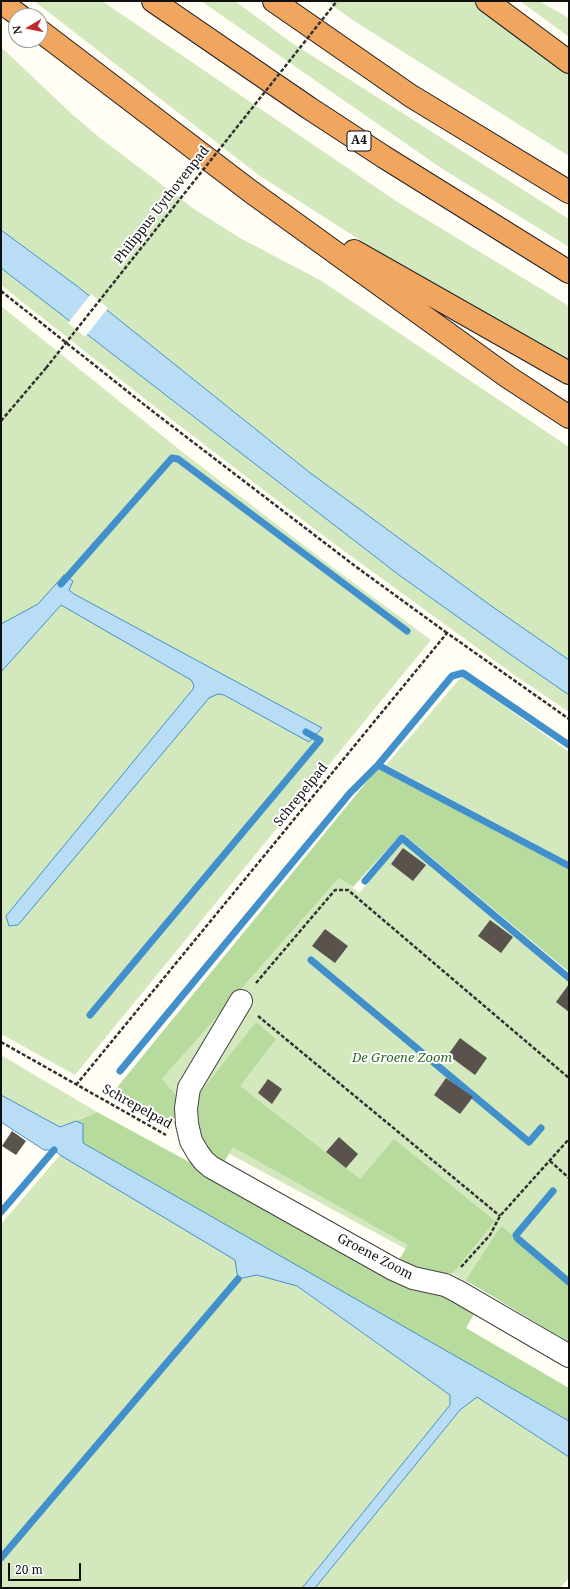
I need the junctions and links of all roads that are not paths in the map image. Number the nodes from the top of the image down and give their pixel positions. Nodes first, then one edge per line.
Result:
1 (153, 1) edge
2 (274, 1) edge
3 (487, 1) edge
4 (1, 2) edge
5 (9, 8) edge
6 (48, 37) edge
7 (569, 62) edge
8 (250, 192) junction
9 (569, 192) edge
10 (569, 272) edge
11 (569, 373) edge
12 (569, 417) edge
13 (241, 1001) road end
14 (569, 1356) edge

1 - 10 highway, A4
2 - 9 highway
3 - 7 highway
4 - 5 highway
6 - 8 highway
8 - 11 highway
8 - 12 highway
13 - 14 street, Groene Zoom

